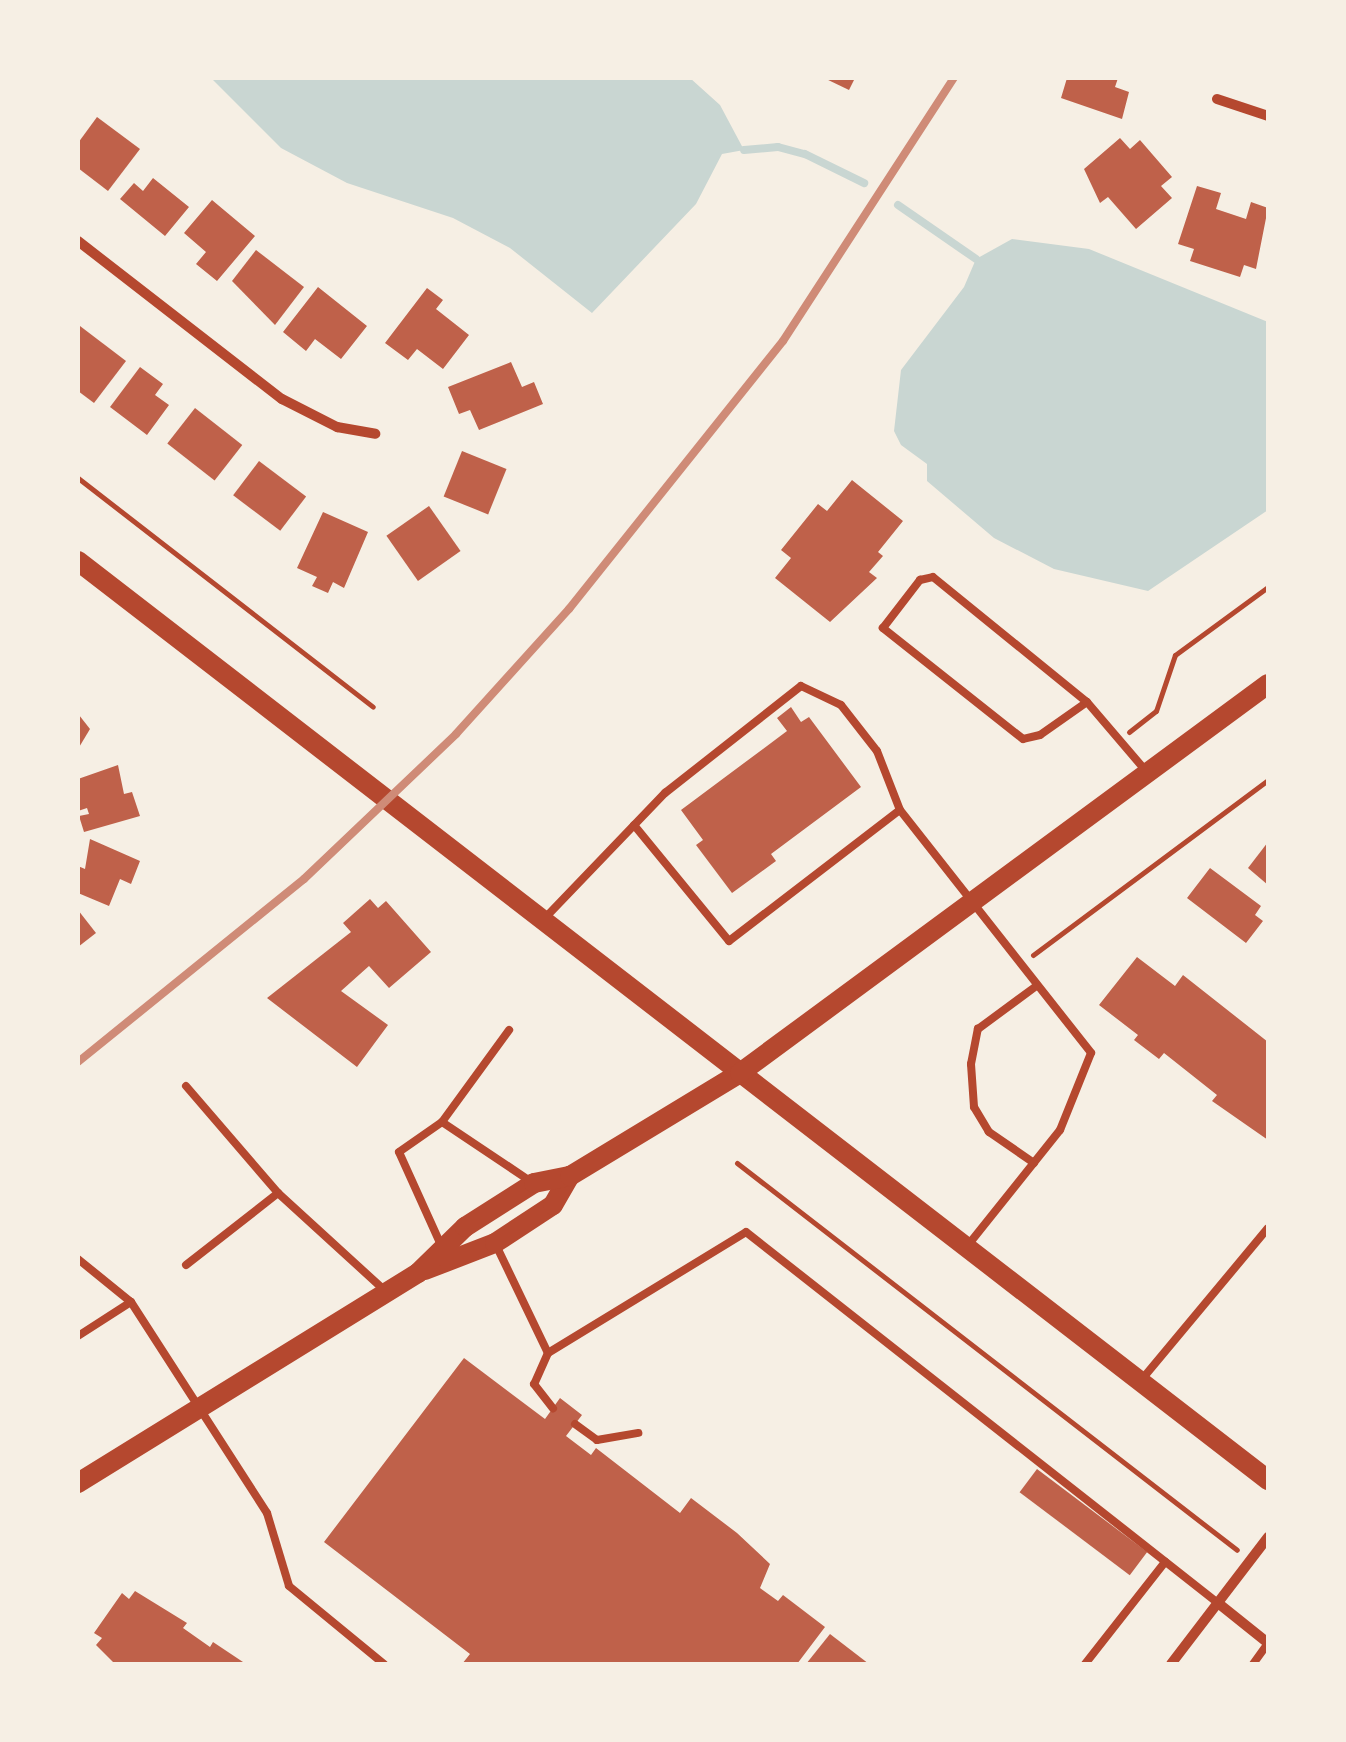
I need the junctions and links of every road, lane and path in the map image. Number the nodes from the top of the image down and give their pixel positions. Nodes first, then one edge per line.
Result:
1 (1216, 99) dead end
2 (1268, 116) edge
3 (78, 241) edge
4 (376, 434) dead end
5 (78, 478) edge
6 (78, 562) edge
7 (1268, 587) edge
8 (1268, 684) edge
9 (1086, 702) junction
10 (374, 707) dead end
11 (1122, 736) junction
12 (1147, 773) junction
13 (1268, 780) edge
14 (900, 810) junction
15 (634, 825) junction
16 (974, 901) junction
17 (542, 921) junction
18 (1019, 965) junction
19 (1034, 987) junction
20 (509, 1030) dead end
21 (740, 1074) junction
22 (186, 1086) dead end
23 (442, 1122) junction
24 (1034, 1163) junction
25 (737, 1164) dead end
26 (570, 1176) junction
27 (534, 1183) junction
28 (278, 1192) junction
29 (1268, 1228) edge
30 (495, 1243) junction
31 (966, 1247) junction
32 (443, 1250) junction
33 (78, 1259) edge
34 (186, 1265) dead end
35 (418, 1272) junction
36 (387, 1292) junction
37 (131, 1302) junction
38 (78, 1336) edge
39 (548, 1352) junction
40 (1140, 1381) junction
41 (199, 1407) junction
42 (553, 1408) dead end
43 (575, 1424) dead end
44 (638, 1434) dead end
45 (1268, 1480) edge
46 (78, 1483) edge
47 (1268, 1536) edge
48 (1250, 1560) junction
49 (1165, 1562) junction
50 (1218, 1603) junction
51 (1268, 1643) edge
52 (384, 1664) edge
53 (1084, 1664) edge
54 (1171, 1664) edge
55 (1253, 1664) edge

1 - 2 street
3 - 4 street
5 - 10 path
6 - 17 main road
7 - 11 path
8 - 12 main road
9 - 9 lane
9 - 11 lane
11 - 12 lane
12 - 16 main road
13 - 18 path
14 - 15 lane
14 - 15 lane
14 - 16 lane
15 - 17 lane
16 - 18 lane
16 - 21 main road
17 - 21 main road
18 - 19 lane
19 - 24 lane
19 - 24 lane
20 - 23 lane
21 - 26 main road
21 - 31 main road
22 - 28 lane
23 - 27 lane
23 - 32 lane
24 - 31 lane
25 - 48 path
26 - 27 main road
26 - 30 main road
27 - 32 main road
28 - 34 lane
28 - 36 lane
29 - 40 lane
30 - 35 main road
30 - 39 lane
31 - 40 main road
32 - 35 main road
33 - 37 lane
35 - 36 main road
36 - 41 main road
37 - 38 lane
37 - 41 lane
39 - 42 lane
39 - 49 lane
40 - 45 main road
41 - 46 main road
41 - 52 lane
43 - 44 lane
47 - 48 street
48 - 50 street
49 - 50 lane
49 - 53 lane
50 - 51 street
50 - 54 street
51 - 55 lane

